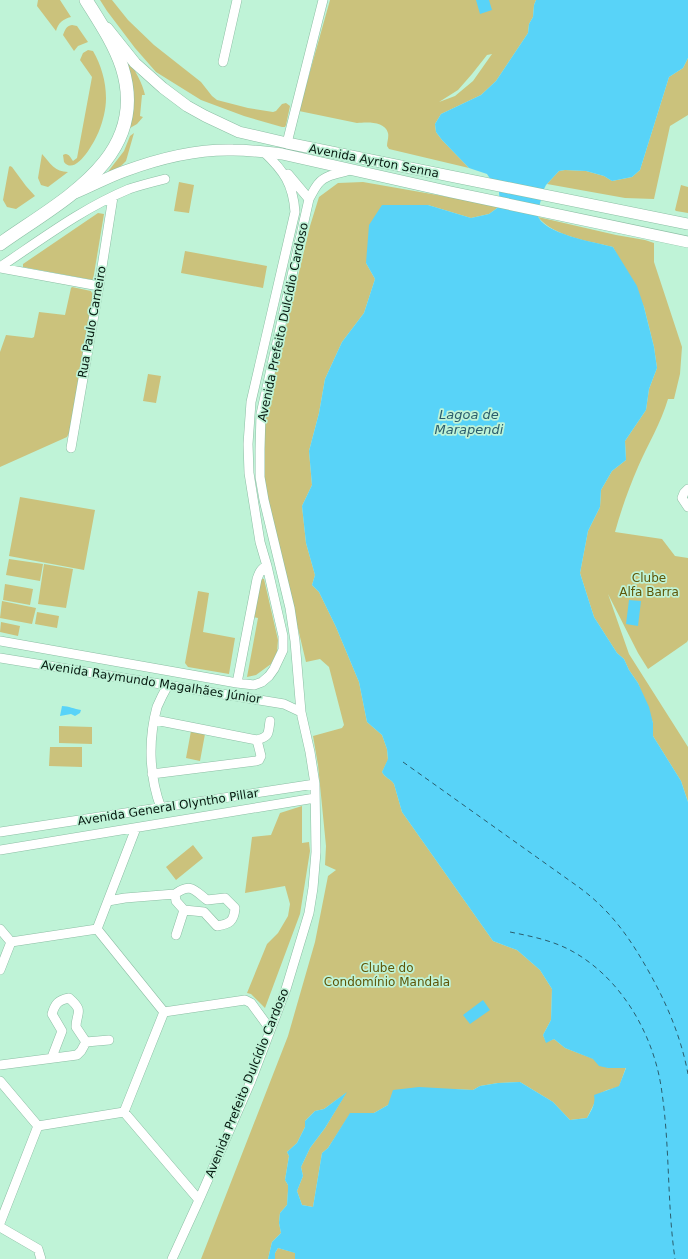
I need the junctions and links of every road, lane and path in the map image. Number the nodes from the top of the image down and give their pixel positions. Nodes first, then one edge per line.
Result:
1 (86, 0) edge
2 (237, 0) edge
3 (323, 0) edge
4 (99, 21) junction
5 (223, 62) dead end
6 (288, 143) junction
7 (264, 152) junction
8 (278, 166) junction
9 (351, 170) junction
10 (165, 179) dead end
11 (71, 195) junction
12 (113, 197) junction
13 (309, 199) junction
14 (687, 223) edge
15 (688, 242) edge
16 (0, 244) edge
17 (0, 268) edge
18 (99, 286) junction
19 (71, 448) dead end
20 (688, 489) edge
21 (688, 507) edge
22 (267, 566) junction
23 (0, 641) edge
24 (0, 658) edge
25 (278, 661) joint
26 (237, 683) junction
27 (168, 685) junction
28 (301, 712) junction
29 (155, 720) junction
30 (270, 721) dead end
31 (257, 740) junction
32 (152, 774) junction
33 (315, 784) junction
34 (152, 797) dead end
35 (315, 798) junction
36 (157, 808) junction
37 (136, 828) junction
38 (22, 829) junction
39 (0, 832) edge
40 (24, 846) junction
41 (0, 850) edge
42 (114, 884) junction
43 (175, 894) junction
44 (125, 898) junction
45 (108, 901) junction
46 (184, 910) junction
47 (0, 929) edge
48 (96, 929) junction
49 (176, 935) dead end
50 (11, 942) junction
51 (0, 970) edge
52 (164, 1012) junction
53 (270, 1029) junction
54 (109, 1040) dead end
55 (86, 1042) junction
56 (52, 1057) junction
57 (0, 1065) edge
58 (0, 1081) edge
59 (124, 1112) junction
60 (38, 1126) junction
61 (199, 1200) junction
62 (0, 1223) edge
63 (0, 1227) edge
64 (41, 1259) edge
65 (172, 1259) edge

1 - 4 highway, Avenida Ayrton Senna
2 - 5 street
3 - 6 street
4 - 6 main road, Avenida Ayrton Senna
4 - 11 highway, Avenida Ayrton Senna
6 - 14 main road, Avenida Ayrton Senna
7 - 8 street, Avenida Prefeito Dulcídio Cardoso
7 - 9 main road, Avenida Ayrton Senna
7 - 11 main road, Avenida Ayrton Senna
8 - 13 street
8 - 22 street, Avenida Prefeito Dulcídio Cardoso
9 - 13 street, Avenida Prefeito Dulcídio Cardoso
9 - 15 main road, Avenida Ayrton Senna
10 - 12 street
11 - 16 highway, Avenida Ayrton Senna
12 - 17 street
12 - 18 street, Rua Paulo Carneiro
13 - 28 street, Avenida Prefeito Dulcídio Cardoso
17 - 18 street
18 - 19 street, Rua Paulo Carneiro
20 - 21 street
22 - 25 street, Avenida Prefeito Dulcídio Cardoso
22 - 26 street
23 - 26 street, Avenida Raymundo Magalhães Júnior
24 - 27 street, Avenida Raymundo Magalhães Júnior
25 - 26 street, Avenida Raymundo Magalhães Júnior
27 - 28 street, Avenida Raymundo Magalhães Júnior
27 - 29 street
28 - 33 street, Avenida Prefeito Dulcídio Cardoso
29 - 31 street
29 - 32 street
30 - 31 street
31 - 32 street
32 - 36 street
33 - 35 street, Avenida Prefeito Dulcídio Cardoso
33 - 36 street, Avenida General Olyntho Pillar
34 - 36 street
35 - 37 street, Avenida General Olyntho Pillar
35 - 53 street, Avenida Prefeito Dulcídio Cardoso
36 - 38 street, Avenida General Olyntho Pillar
37 - 40 street, Avenida General Olyntho Pillar
37 - 42 street
38 - 39 street, Avenida General Olyntho Pillar
38 - 40 street
40 - 41 street, Avenida General Olyntho Pillar
42 - 44 street
42 - 45 street
43 - 44 street
43 - 46 street
43 - 46 street
44 - 45 street
45 - 48 street
46 - 49 street
47 - 50 street
48 - 50 street
48 - 52 street
50 - 51 street
52 - 53 street
52 - 59 street
53 - 61 street, Avenida Prefeito Dulcídio Cardoso
54 - 55 street
55 - 56 street
55 - 56 street
56 - 57 street
58 - 60 street
59 - 60 street
59 - 61 street
60 - 62 street
61 - 65 street, Avenida Prefeito Dulcídio Cardoso
63 - 64 street

